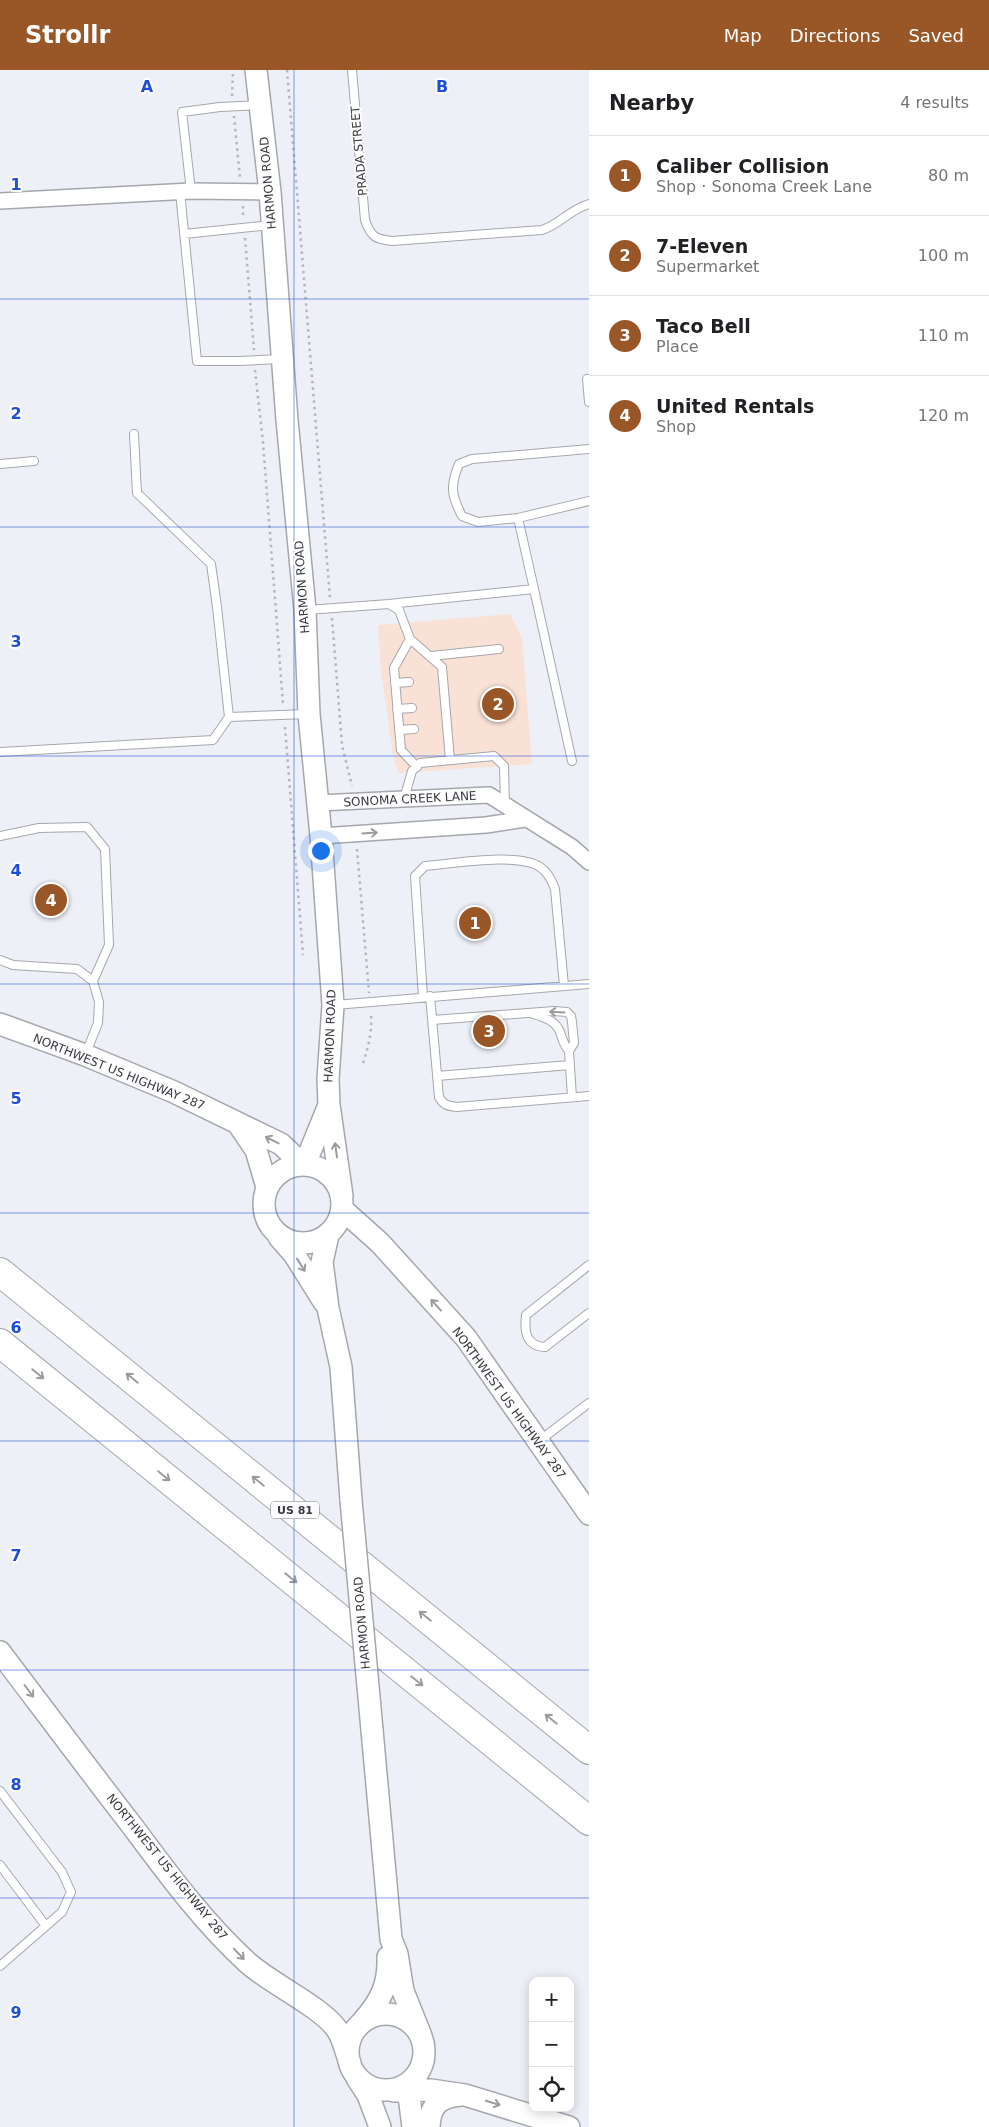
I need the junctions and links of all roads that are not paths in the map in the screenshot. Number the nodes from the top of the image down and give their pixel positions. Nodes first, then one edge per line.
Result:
1 (256, 70) edge
2 (352, 70) edge
3 (261, 105) junction
4 (186, 192) junction
5 (270, 192) junction
6 (0, 201) edge
7 (589, 204) edge
8 (271, 226) junction
9 (184, 234) junction
10 (282, 359) junction
11 (589, 379) edge
12 (589, 402) edge
13 (134, 434) dead end
14 (589, 449) edge
15 (34, 461) dead end
16 (0, 464) edge
17 (589, 501) edge
18 (518, 518) junction
19 (534, 589) junction
20 (389, 604) junction
21 (305, 610) junction
22 (410, 639) junction
23 (499, 648) dead end
24 (431, 656) junction
25 (433, 680) dead end
26 (443, 680) junction
27 (409, 682) dead end
28 (395, 684) junction
29 (436, 705) dead end
30 (445, 705) junction
31 (397, 708) junction
32 (412, 708) dead end
33 (308, 714) junction
34 (228, 717) junction
35 (447, 726) junction
36 (438, 728) dead end
37 (414, 729) dead end
38 (399, 730) junction
39 (0, 752) edge
40 (450, 760) junction
41 (572, 761) dead end
42 (416, 767) junction
43 (404, 799) junction
44 (318, 803) junction
45 (505, 806) junction
46 (525, 819) junction
47 (0, 836) edge
48 (321, 836) junction
49 (589, 862) edge
50 (0, 960) edge
51 (93, 981) junction
52 (589, 984) edge
53 (564, 986) junction
54 (426, 997) junction
55 (333, 1005) junction
56 (529, 1013) junction
57 (432, 1020) junction
58 (0, 1024) edge
59 (569, 1051) junction
60 (85, 1055) junction
61 (570, 1065) junction
62 (437, 1076) junction
63 (589, 1096) edge
64 (572, 1097) junction
65 (330, 1104) junction
66 (238, 1122) junction
67 (303, 1164) junction
68 (267, 1187) junction
69 (342, 1203) junction
70 (271, 1227) junction
71 (328, 1234) junction
72 (589, 1265) edge
73 (0, 1272) edge
74 (328, 1308) junction
75 (589, 1313) edge
76 (0, 1343) edge
77 (589, 1403) edge
78 (538, 1442) junction
79 (589, 1514) edge
80 (0, 1652) edge
81 (589, 1750) edge
82 (0, 1792) edge
83 (589, 1821) edge
84 (0, 1865) edge
85 (46, 1926) junction
86 (391, 1939) junction
87 (0, 1966) edge
88 (360, 2024) junction
89 (421, 2036) junction
90 (352, 2068) junction
91 (415, 2081) junction
92 (466, 2095) junction
93 (380, 2127) edge
94 (413, 2127) edge
95 (429, 2127) edge
96 (569, 2127) edge

1 - 3 main road, HARMON ROAD
2 - 7 lane, PRADA STREET
3 - 4 lane
3 - 5 main road, HARMON ROAD
4 - 5 street
4 - 6 street
4 - 9 lane
5 - 8 main road, HARMON ROAD
8 - 9 lane
8 - 10 main road, HARMON ROAD
9 - 10 lane
10 - 21 main road, HARMON ROAD
11 - 12 lane
13 - 34 lane
14 - 18 lane
15 - 16 lane
17 - 18 lane
18 - 19 lane
19 - 20 lane
19 - 41 lane
20 - 21 lane
20 - 22 lane
21 - 33 main road, HARMON ROAD
22 - 24 lane
22 - 28 lane
23 - 24 lane
24 - 26 lane
25 - 26 lane
26 - 30 lane
27 - 28 lane
28 - 31 lane
29 - 30 lane
30 - 35 lane
31 - 32 lane
31 - 38 lane
33 - 34 lane
33 - 44 main road, HARMON ROAD
34 - 39 lane
35 - 36 lane
35 - 40 lane
37 - 38 lane
38 - 42 lane
40 - 42 lane
40 - 45 lane
42 - 43 lane
43 - 44 street, SONOMA CREEK LANE
43 - 45 street, SONOMA CREEK LANE
44 - 48 main road, HARMON ROAD
45 - 46 street, SONOMA CREEK LANE
48 -> 46 street
46 - 49 street, SONOMA CREEK LANE
47 - 51 lane
48 - 55 main road, HARMON ROAD
50 - 51 lane
51 - 60 lane
52 - 53 lane
53 - 54 lane
53 - 54 lane
54 - 55 lane
54 - 57 lane
55 - 65 main road, HARMON ROAD
56 - 57 lane
56 - 59 lane
59 -> 56 lane
57 - 62 lane
58 - 60 main road, NORTHWEST US HIGHWAY 287
59 - 61 lane
60 - 66 main road, NORTHWEST US HIGHWAY 287
61 - 62 lane
61 - 64 lane
62 - 64 lane
63 - 64 lane
65 - 67 main road, HARMON ROAD
69 -> 65 main road, HARMON ROAD
67 -> 66 main road, NORTHWEST US HIGHWAY 287
66 - 68 main road
67 - 68 main road
67 - 69 main road
68 - 70 main road
69 - 71 main road
78 -> 69 main road, NORTHWEST US HIGHWAY 287
70 - 71 main road
70 -> 74 main road, HARMON ROAD
71 - 74 main road, HARMON ROAD
72 - 75 lane
81 -> 73 highway, US 81
74 - 86 main road, HARMON ROAD, bridge
76 -> 83 highway
77 - 78 lane
78 - 79 main road, NORTHWEST US HIGHWAY 287
80 -> 90 main road, NORTHWEST US HIGHWAY 287
82 - 85 lane
84 - 85 lane
85 - 87 lane
86 - 88 main road, HARMON ROAD
86 - 89 main road, HARMON ROAD
88 - 89 main road
88 - 90 main road
89 - 91 main road
90 - 91 main road
90 - 93 main road
91 - 92 main road
91 - 94 main road
92 - 95 main road
92 -> 96 main road

